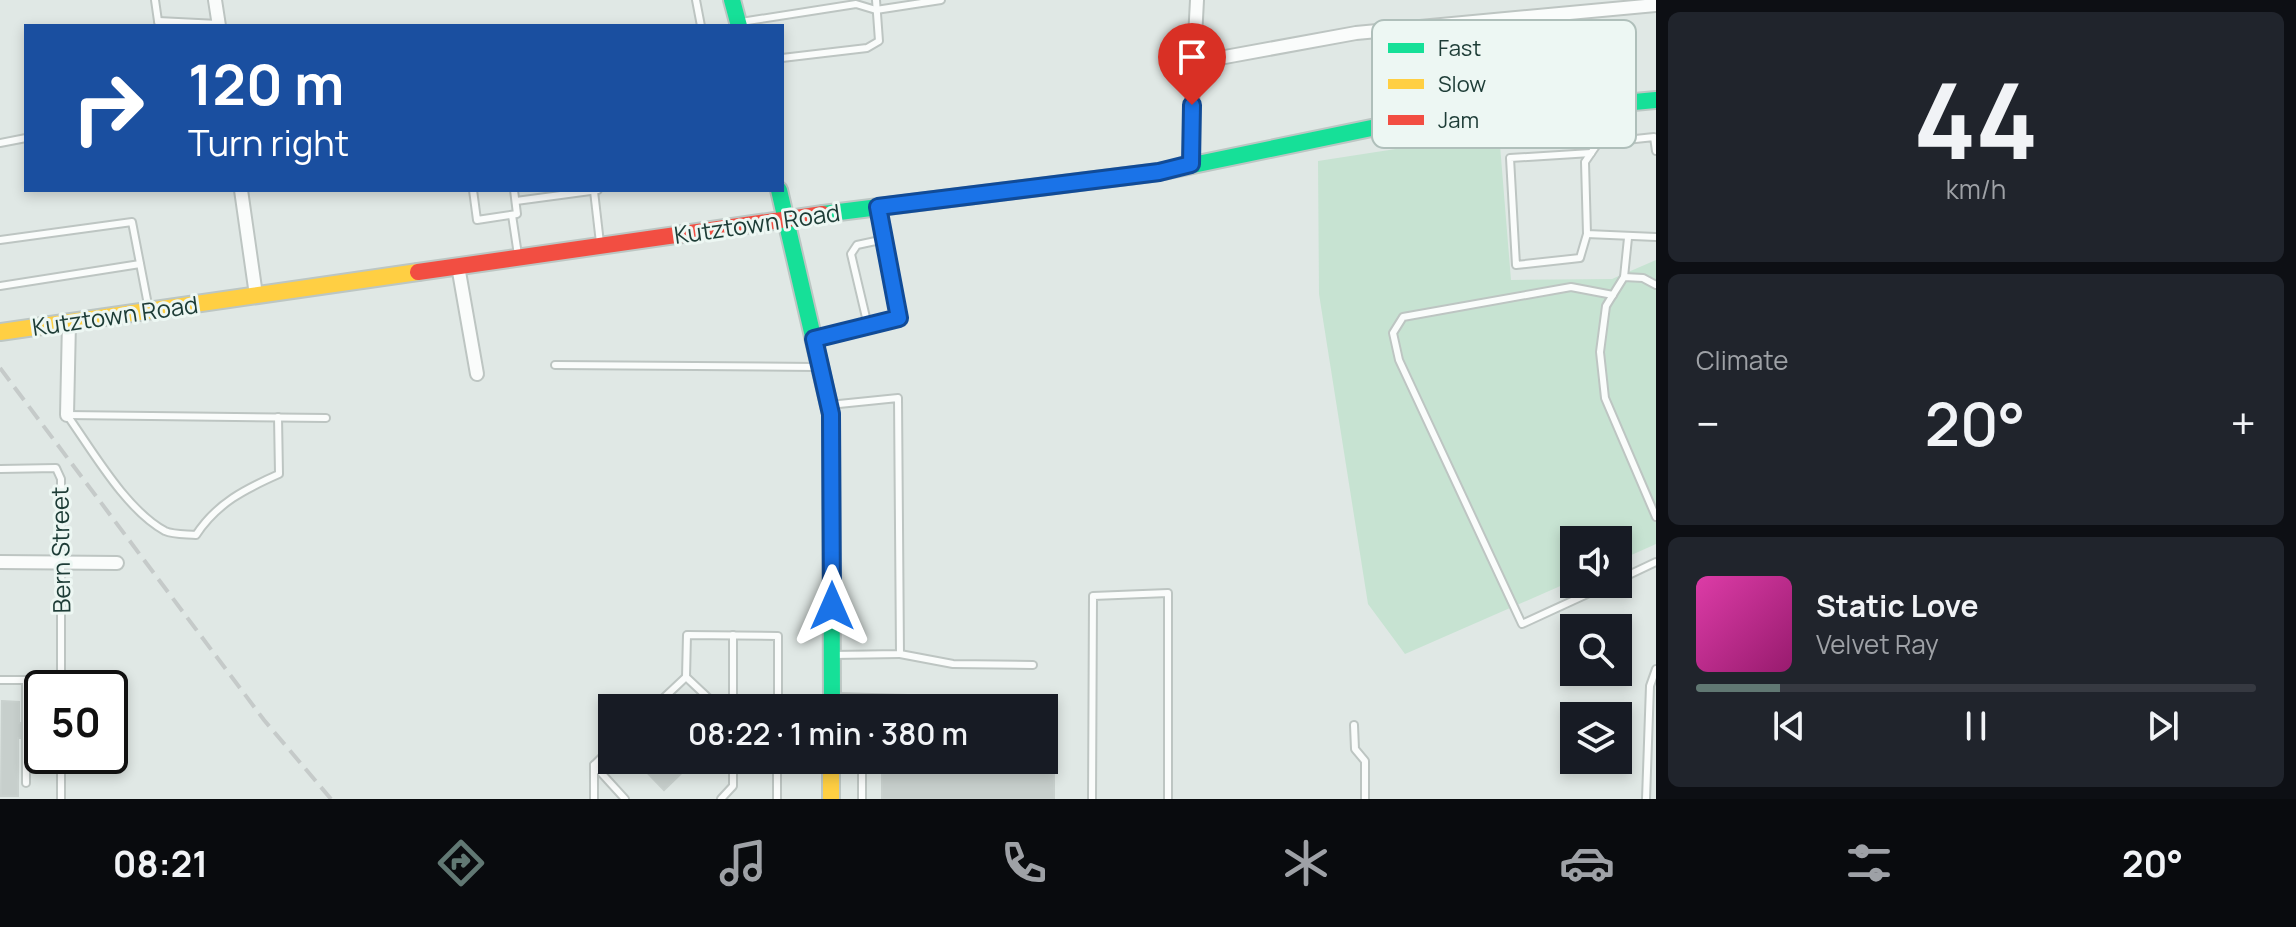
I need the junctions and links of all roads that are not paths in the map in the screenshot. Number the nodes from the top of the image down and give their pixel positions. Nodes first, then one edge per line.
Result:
1 (155, 0) edge
2 (215, 0) edge
3 (696, 0) edge
4 (732, 0) edge
5 (876, 0) edge
6 (941, 0) edge
7 (1197, 0) edge
8 (1656, 5) edge
9 (876, 10) junction
10 (1495, 20) edge
11 (159, 24) edge
12 (218, 24) edge
13 (701, 24) edge
14 (738, 24) edge
15 (1372, 32) edge
16 (784, 58) edge
17 (1193, 76) junction
18 (1656, 100) edge
19 (1636, 102) edge
20 (1372, 128) edge
21 (1655, 136) edge
22 (24, 138) edge
23 (0, 143) edge
24 (1594, 148) edge
25 (1656, 151) edge
26 (1591, 153) junction
27 (1191, 164) junction
28 (241, 192) edge
29 (473, 192) edge
30 (514, 192) edge
31 (581, 192) edge
32 (596, 192) edge
33 (779, 192) edge
34 (516, 201) junction
35 (878, 207) junction
36 (512, 215) junction
37 (786, 219) junction
38 (1587, 234) junction
39 (1656, 237) edge
40 (1628, 238) junction
41 (885, 239) junction
42 (0, 240) edge
43 (601, 245) junction
44 (887, 249) junction
45 (876, 251) dead end
46 (518, 257) junction
47 (140, 264) junction
48 (890, 265) junction
49 (458, 266) junction
50 (879, 268) dead end
51 (864, 271) dead end
52 (856, 274) junction
53 (1624, 277) junction
54 (894, 281) junction
55 (884, 284) dead end
56 (1656, 285) edge
57 (0, 286) edge
58 (256, 295) junction
59 (1613, 295) junction
60 (897, 296) junction
61 (887, 299) dead end
62 (871, 303) dead end
63 (863, 305) junction
64 (149, 310) junction
65 (69, 322) junction
66 (868, 326) junction
67 (0, 332) edge
68 (814, 339) junction
69 (555, 365) dead end
70 (821, 367) junction
71 (477, 374) dead end
72 (829, 405) junction
73 (67, 415) junction
74 (278, 417) junction
75 (326, 418) dead end
76 (0, 469) edge
77 (1656, 517) edge
78 (0, 562) edge
79 (61, 562) junction
80 (1656, 562) edge
81 (117, 563) dead end
82 (1632, 573) edge
83 (1579, 598) edge
84 (733, 635) junction
85 (900, 654) junction
86 (832, 655) junction
87 (1033, 665) dead end
88 (1656, 669) edge
89 (61, 670) edge
90 (686, 677) junction
91 (0, 680) edge
92 (668, 694) edge
93 (704, 694) edge
94 (733, 694) edge
95 (778, 694) edge
96 (832, 694) edge
97 (1354, 725) dead end
98 (598, 761) edge
99 (594, 765) junction
100 (61, 774) edge
101 (733, 774) edge
102 (777, 774) edge
103 (831, 774) edge
104 (862, 774) edge
105 (26, 783) dead end
106 (733, 786) junction
107 (744, 786) dead end
108 (767, 786) dead end
109 (777, 787) junction
110 (61, 799) edge
111 (594, 799) edge
112 (625, 799) edge
113 (721, 799) edge
114 (777, 799) edge
115 (831, 799) edge
116 (862, 799) edge
117 (1092, 799) edge
118 (1168, 799) edge
119 (1365, 799) edge
120 (1646, 799) edge

1 - 11 lane
2 - 12 street
3 - 13 lane
4 - 14 main road
5 - 9 lane
6 - 9 lane
7 - 17 street
8 - 10 street
9 - 14 lane
9 - 16 lane
15 - 17 street
17 - 27 street
18 - 19 main road, Kutztown Road
20 - 27 main road, Kutztown Road
21 - 25 lane
22 - 23 lane
24 - 26 lane
26 - 38 lane
26 - 38 lane
27 - 35 main road, Kutztown Road
28 - 58 street
29 - 36 lane
30 - 34 lane
31 - 34 lane
32 - 43 lane
33 - 37 main road
34 - 36 lane
35 - 37 main road, Kutztown Road
35 - 41 lane
36 - 46 lane
37 - 43 main road, Kutztown Road
37 - 68 main road
38 - 40 lane
39 - 40 lane
40 - 53 lane
41 - 44 lane
41 - 52 lane
42 - 47 lane
43 - 46 main road, Kutztown Road
44 - 45 lane
44 - 48 lane
46 - 49 main road, Kutztown Road
47 - 57 lane
47 - 64 lane
48 - 50 lane
48 - 54 lane
49 - 58 main road, Kutztown Road
49 - 71 street
51 - 52 lane
52 - 63 lane
53 - 56 lane
53 - 59 lane
54 - 55 lane
54 - 60 lane
58 - 64 main road, Kutztown Road
59 - 77 lane
59 - 83 lane
60 - 61 lane
60 - 66 lane
62 - 63 lane
63 - 66 lane
64 - 65 main road, Kutztown Road
65 - 67 main road, Kutztown Road
65 - 73 street
66 - 68 lane
68 - 70 main road
69 - 70 lane
70 - 72 main road
72 - 85 lane
72 - 86 main road
73 - 74 lane
73 - 74 lane
74 - 75 lane
76 - 79 lane, Bern Street
78 - 79 street
79 - 81 street
79 - 89 lane, Bern Street
80 - 82 lane
84 - 90 lane
84 - 94 lane
84 - 95 lane
85 - 86 lane
85 - 87 lane
86 - 96 main road
88 - 120 lane
90 - 92 lane
90 - 93 lane
91 - 105 lane
97 - 119 lane
98 - 99 lane
99 - 111 lane
99 - 112 lane
100 - 110 lane
101 - 106 lane
102 - 109 lane
103 - 115 main road
104 - 116 lane
106 - 107 lane
106 - 113 lane
108 - 109 lane
109 - 114 lane
117 - 118 lane

